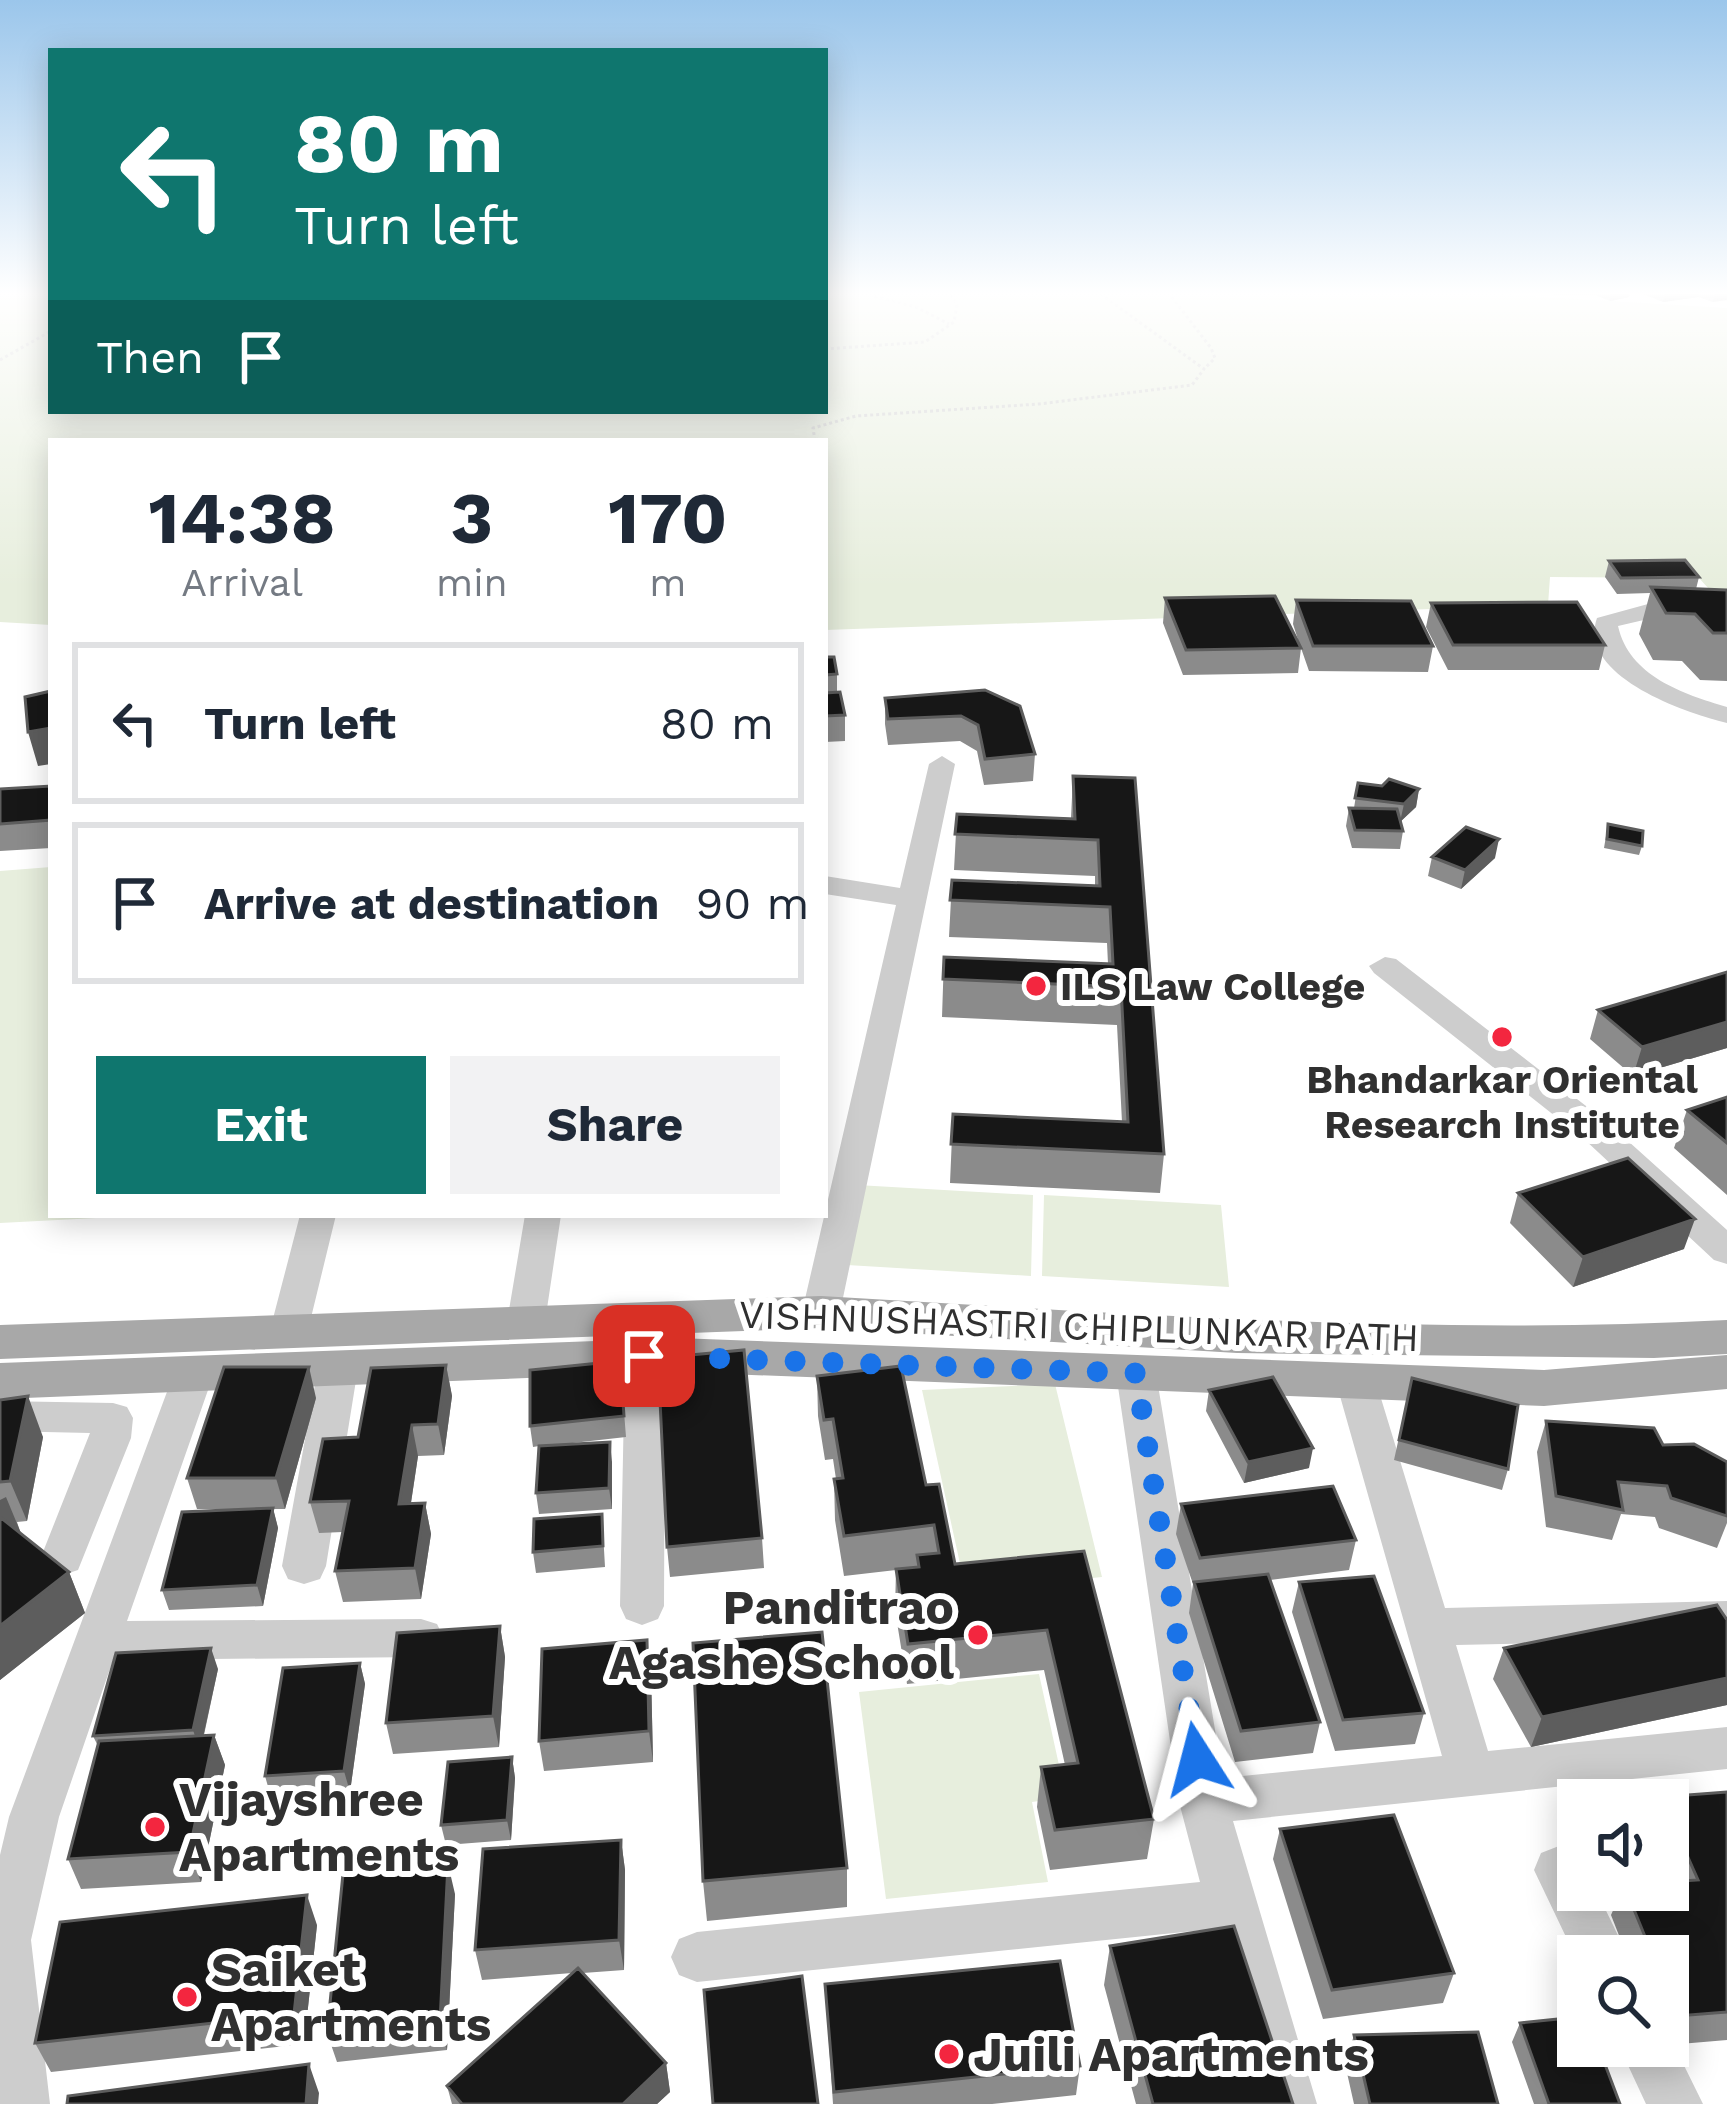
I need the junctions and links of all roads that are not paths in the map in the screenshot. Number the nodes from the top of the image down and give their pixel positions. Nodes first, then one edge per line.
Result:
1 (1727, 616) edge
2 (1727, 715) edge
3 (941, 764) dead end
4 (828, 885) edge
5 (913, 899) junction
6 (1384, 966) dead end
7 (317, 1218) edge
8 (543, 1218) edge
9 (1727, 1251) edge
10 (821, 1312) junction
11 (526, 1322) junction
12 (289, 1330) junction
13 (1727, 1337) edge
14 (0, 1342) edge
15 (644, 1356) junction
16 (338, 1368) junction
17 (1727, 1372) edge
18 (194, 1373) junction
19 (1136, 1373) junction
20 (0, 1381) edge
21 (1356, 1382) junction
22 (0, 1416) edge
23 (63, 1557) dead end
24 (304, 1566) dead end
25 (642, 1606) dead end
26 (1727, 1620) edge
27 (1428, 1627) junction
28 (421, 1638) edge
29 (98, 1641) junction
30 (1727, 1748) edge
31 (1471, 1774) junction
32 (1204, 1802) junction
33 (1232, 1903) junction
34 (697, 1958) dead end
35 (1656, 2067) edge
36 (22, 2104) edge
37 (1289, 2104) edge
38 (1675, 2104) edge

1 - 2 street
3 - 5 street
4 - 5 street
5 - 10 street
6 - 9 street
7 - 12 street
8 - 11 street
10 - 11 main road, VISHNUSHASTRI CHIPLUNKAR PATH
10 - 13 main road, VISHNUSHASTRI CHIPLUNKAR PATH
11 - 12 main road, VISHNUSHASTRI CHIPLUNKAR PATH
12 - 14 main road, VISHNUSHASTRI CHIPLUNKAR PATH
15 - 16 main road, VISHNUSHASTRI CHIPLUNKAR PATH
15 - 19 main road, VISHNUSHASTRI CHIPLUNKAR PATH
15 - 25 street
16 - 18 main road, VISHNUSHASTRI CHIPLUNKAR PATH
16 - 24 street
17 - 21 main road, VISHNUSHASTRI CHIPLUNKAR PATH
18 - 20 main road, VISHNUSHASTRI CHIPLUNKAR PATH
18 - 29 street
19 - 21 main road, VISHNUSHASTRI CHIPLUNKAR PATH
19 - 32 street
21 - 27 street
22 - 23 street
26 - 27 street
27 - 31 street
28 - 29 street
29 - 36 street
30 - 31 street
31 - 32 street
32 - 33 street
33 - 34 street
33 - 37 street
35 - 38 street

